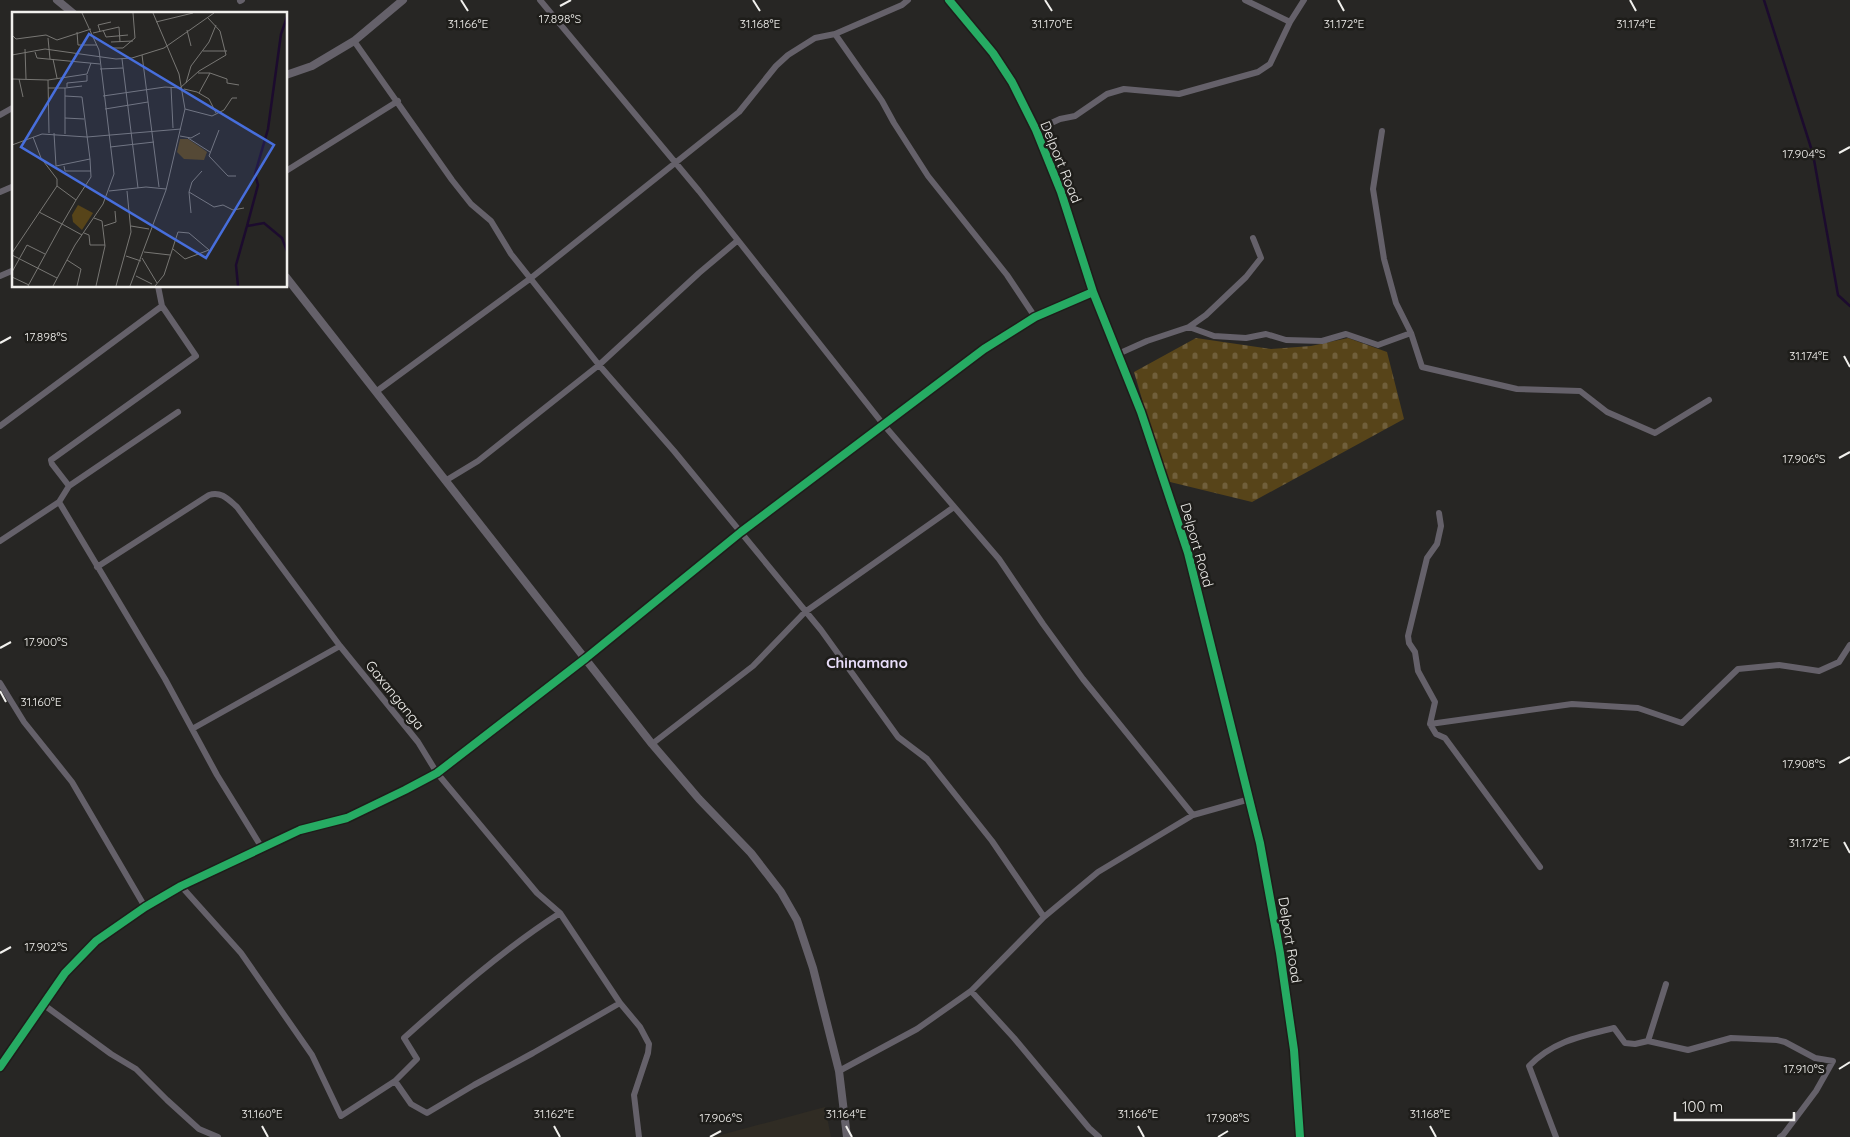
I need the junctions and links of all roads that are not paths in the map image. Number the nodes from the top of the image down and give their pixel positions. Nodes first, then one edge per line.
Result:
1 (57, 0) edge
2 (402, 0) edge
3 (540, 0) edge
4 (908, 0) edge
5 (949, 0) edge
6 (1245, 0) edge
7 (1304, 0) edge
8 (72, 12) edge
9 (1290, 22) junction
10 (835, 34) junction
11 (354, 41) junction
12 (288, 75) edge
13 (398, 101) junction
14 (12, 108) edge
15 (0, 115) edge
16 (1036, 130) junction
17 (1382, 131) dead end
18 (675, 162) junction
19 (288, 170) edge
20 (12, 187) edge
21 (0, 192) edge
22 (1252, 238) dead end
23 (737, 241) junction
24 (12, 271) edge
25 (0, 276) edge
26 (531, 278) junction
27 (288, 280) edge
28 (158, 288) edge
29 (1094, 292) junction
30 (162, 306) junction
31 (1035, 318) junction
32 (1189, 327) junction
33 (1411, 333) junction
34 (1118, 354) junction
35 (599, 365) junction
36 (377, 391) junction
37 (1709, 400) dead end
38 (178, 412) dead end
39 (883, 424) junction
40 (0, 426) edge
41 (445, 481) junction
42 (69, 486) junction
43 (59, 502) junction
44 (954, 507) junction
45 (1439, 513) dead end
46 (741, 532) junction
47 (0, 540) edge
48 (97, 567) junction
49 (805, 612) junction
50 (1850, 645) edge
51 (340, 646) junction
52 (586, 658) junction
53 (0, 683) edge
54 (1430, 724) junction
55 (192, 728) junction
56 (652, 744) junction
57 (437, 773) junction
58 (1250, 800) junction
59 (1193, 815) junction
60 (262, 848) junction
61 (1540, 867) dead end
62 (181, 886) junction
63 (145, 907) junction
64 (560, 913) junction
65 (1044, 917) junction
66 (1666, 984) dead end
67 (971, 991) junction
68 (620, 1003) junction
69 (44, 1005) junction
70 (1648, 1041) junction
71 (0, 1067) edge
72 (839, 1071) junction
73 (395, 1081) junction
74 (218, 1137) edge
75 (640, 1137) edge
76 (847, 1137) edge
77 (1099, 1137) edge
78 (1300, 1137) edge
79 (1556, 1137) edge
80 (1780, 1137) edge

1 - 8 street
2 - 11 street
3 - 18 street
4 - 10 street
5 - 16 street, Delport Road
6 - 9 street
7 - 9 street
9 - 16 street
10 - 18 street
10 - 31 street
11 - 12 street
11 - 13 street
13 - 19 street
13 - 26 street
14 - 15 street
16 - 29 street, Delport Road
17 - 33 street
18 - 23 street
18 - 26 street
20 - 21 street
22 - 32 street
23 - 35 street
23 - 39 street
24 - 25 street
26 - 35 street
26 - 36 street
27 - 36 street
28 - 30 street
29 - 31 street
29 - 34 street, Delport Road
30 - 40 street
30 - 42 street
31 - 39 street
32 - 33 street
32 - 34 street
33 - 37 street
34 - 58 street, Delport Road
35 - 41 street
35 - 46 street
36 - 41 street
38 - 42 street
39 - 44 street
39 - 46 street
41 - 52 street
42 - 43 street
43 - 47 street
43 - 48 street
44 - 49 street
44 - 59 street
45 - 54 street
46 - 49 street
46 - 52 street
48 - 51 street, Gaxanganga
48 - 55 street
49 - 56 street
49 - 65 street
50 - 54 street
51 - 55 street
51 - 57 street, Gaxanganga
52 - 56 street
52 - 57 street
53 - 63 street
54 - 61 street
55 - 60 street
56 - 72 street
57 - 60 street
57 - 64 street, Gaxanganga
58 - 59 street
58 - 78 street, Delport Road
59 - 65 street
60 - 62 street
62 - 63 street
62 - 73 street
63 - 69 street
64 - 68 street, Gaxanganga
64 - 73 street
65 - 67 street
66 - 70 street
67 - 72 street
67 - 77 street
68 - 73 street
68 - 75 street, Gaxanganga
69 - 71 street
69 - 74 street
70 - 79 street
70 - 80 street
72 - 76 street

